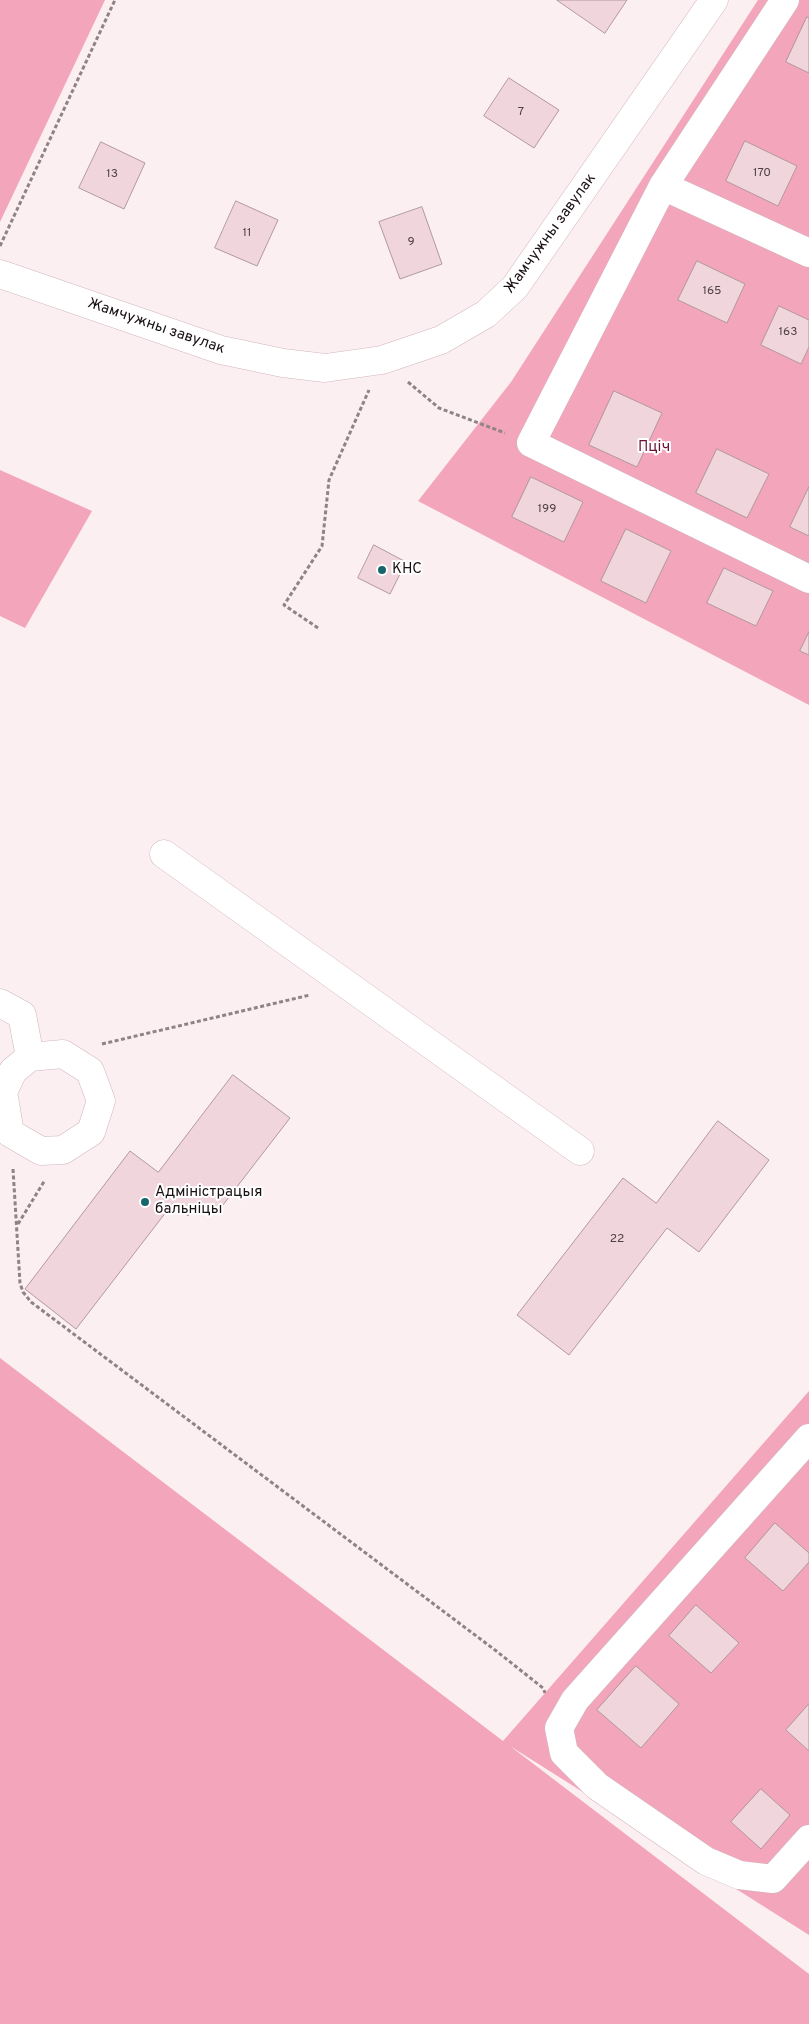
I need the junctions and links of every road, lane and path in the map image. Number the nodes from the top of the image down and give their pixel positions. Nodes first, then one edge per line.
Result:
1 (115, 0) edge
2 (714, 0) edge
3 (785, 0) edge
4 (663, 186) junction
5 (0, 246) edge
6 (809, 253) edge
7 (0, 274) edge
8 (382, 360) junction
9 (531, 443) junction
10 (809, 579) edge
11 (318, 628) dead end
12 (164, 854) dead end
13 (348, 986) junction
14 (0, 1003) edge
15 (63, 1054) junction
16 (30, 1057) junction
17 (1, 1093) edge
18 (10, 1133) junction
19 (63, 1150) junction
20 (580, 1151) dead end
21 (18, 1225) junction
22 (809, 1438) edge
23 (559, 1728) junction
24 (809, 1839) edge

1 - 5 path
2 - 8 street, Жамчужны завулак
3 - 4 street
4 - 6 street
4 - 9 street
7 - 8 street, Жамчужны завулак
8 - 9 path
8 - 11 path
9 - 10 street
12 - 13 street
13 - 15 path
13 - 20 street
14 - 16 street
15 - 16 street
15 - 19 street
16 - 17 street
17 - 18 street
18 - 19 street
18 - 21 path
19 - 21 path
21 - 23 path
22 - 23 street
23 - 24 street

